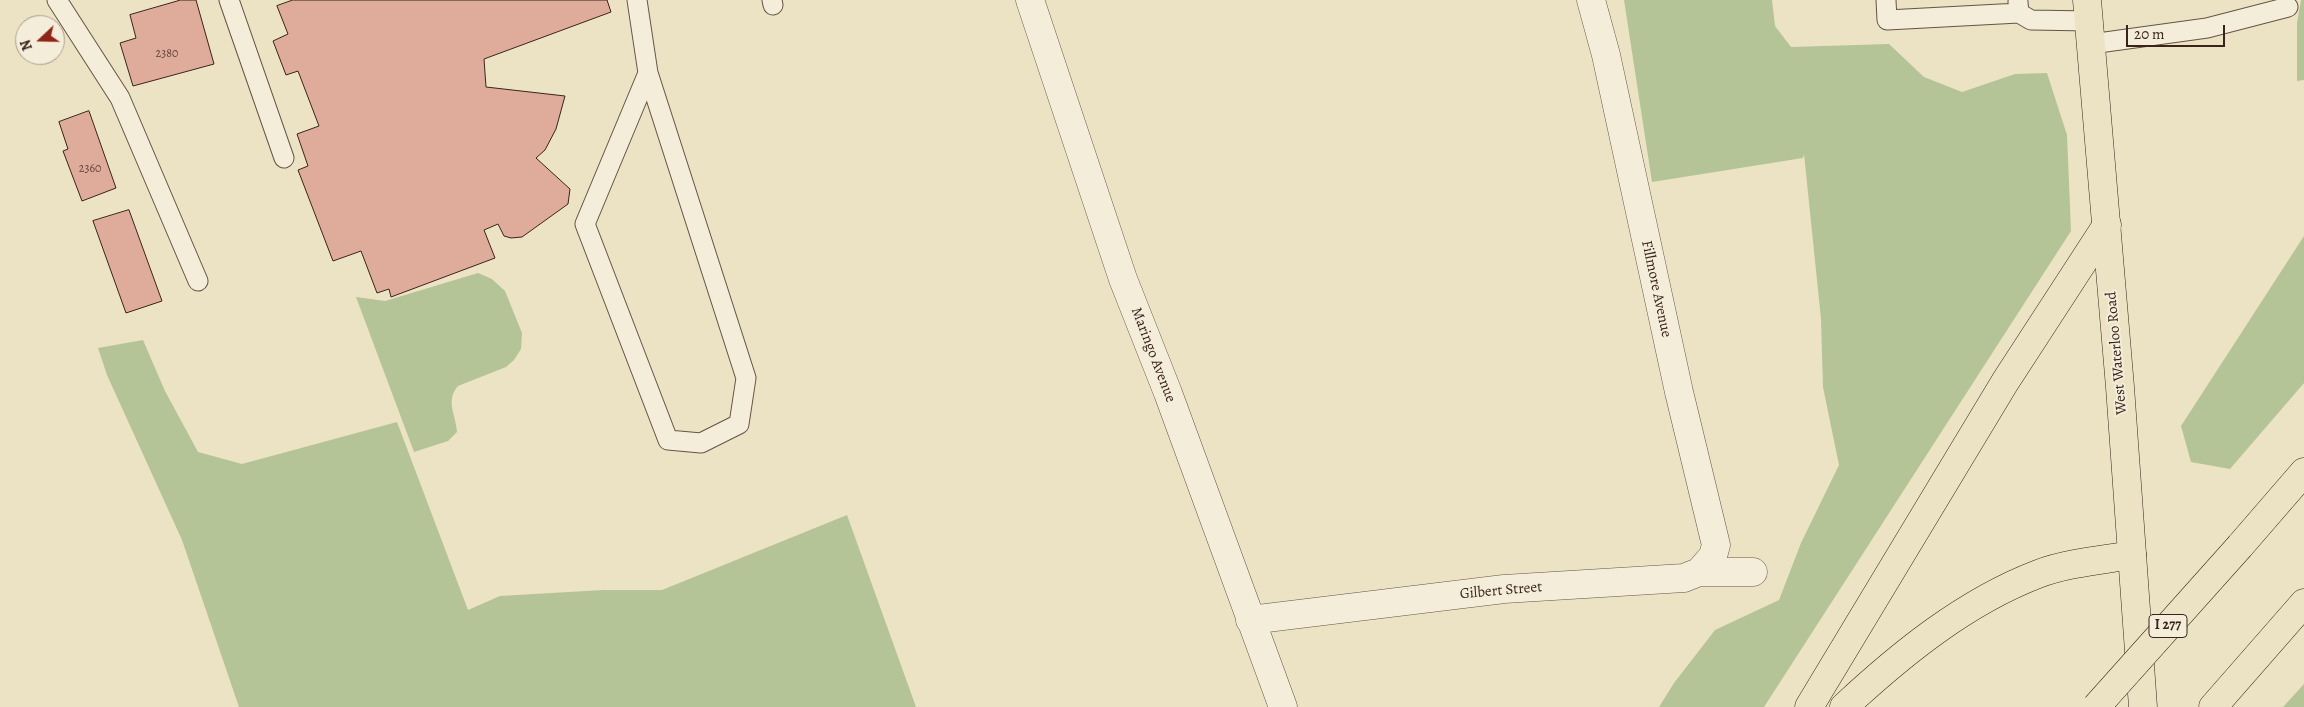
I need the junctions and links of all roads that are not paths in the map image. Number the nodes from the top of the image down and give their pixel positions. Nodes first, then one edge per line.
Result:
1 (57, 0) edge
2 (229, 0) edge
3 (637, 0) edge
4 (1030, 0) edge
5 (1591, 0) edge
6 (1886, 0) edge
7 (2018, 6) edge
8 (2288, 7) dead end
9 (2089, 21) edge
10 (648, 73) junction
11 (284, 158) dead end
12 (2107, 225) junction
13 (198, 281) dead end
14 (2304, 472) edge
15 (2132, 555) junction
16 (1699, 572) junction
17 (1753, 572) dead end
18 (2304, 603) edge
19 (1250, 620) junction
20 (1283, 707) edge
21 (1809, 707) edge
22 (1844, 707) edge
23 (2096, 707) edge
24 (2143, 707) edge
25 (2212, 707) edge

1 - 13 lane
2 - 11 lane
3 - 10 lane
4 - 19 street, Maringo Avenue
5 - 16 street, Fillmore Avenue
6 - 7 lane
7 - 9 lane
8 - 9 lane
9 - 12 main road, West Waterloo Road
10 - 10 lane
12 - 15 main road, West Waterloo Road
12 - 21 main road
14 - 23 main road, I 277, bridge
15 - 22 main road
15 - 24 main road, West Waterloo Road
16 - 17 street, Gilbert Street
16 - 19 street, Gilbert Street
18 - 25 main road
19 - 20 street, Maringo Avenue

